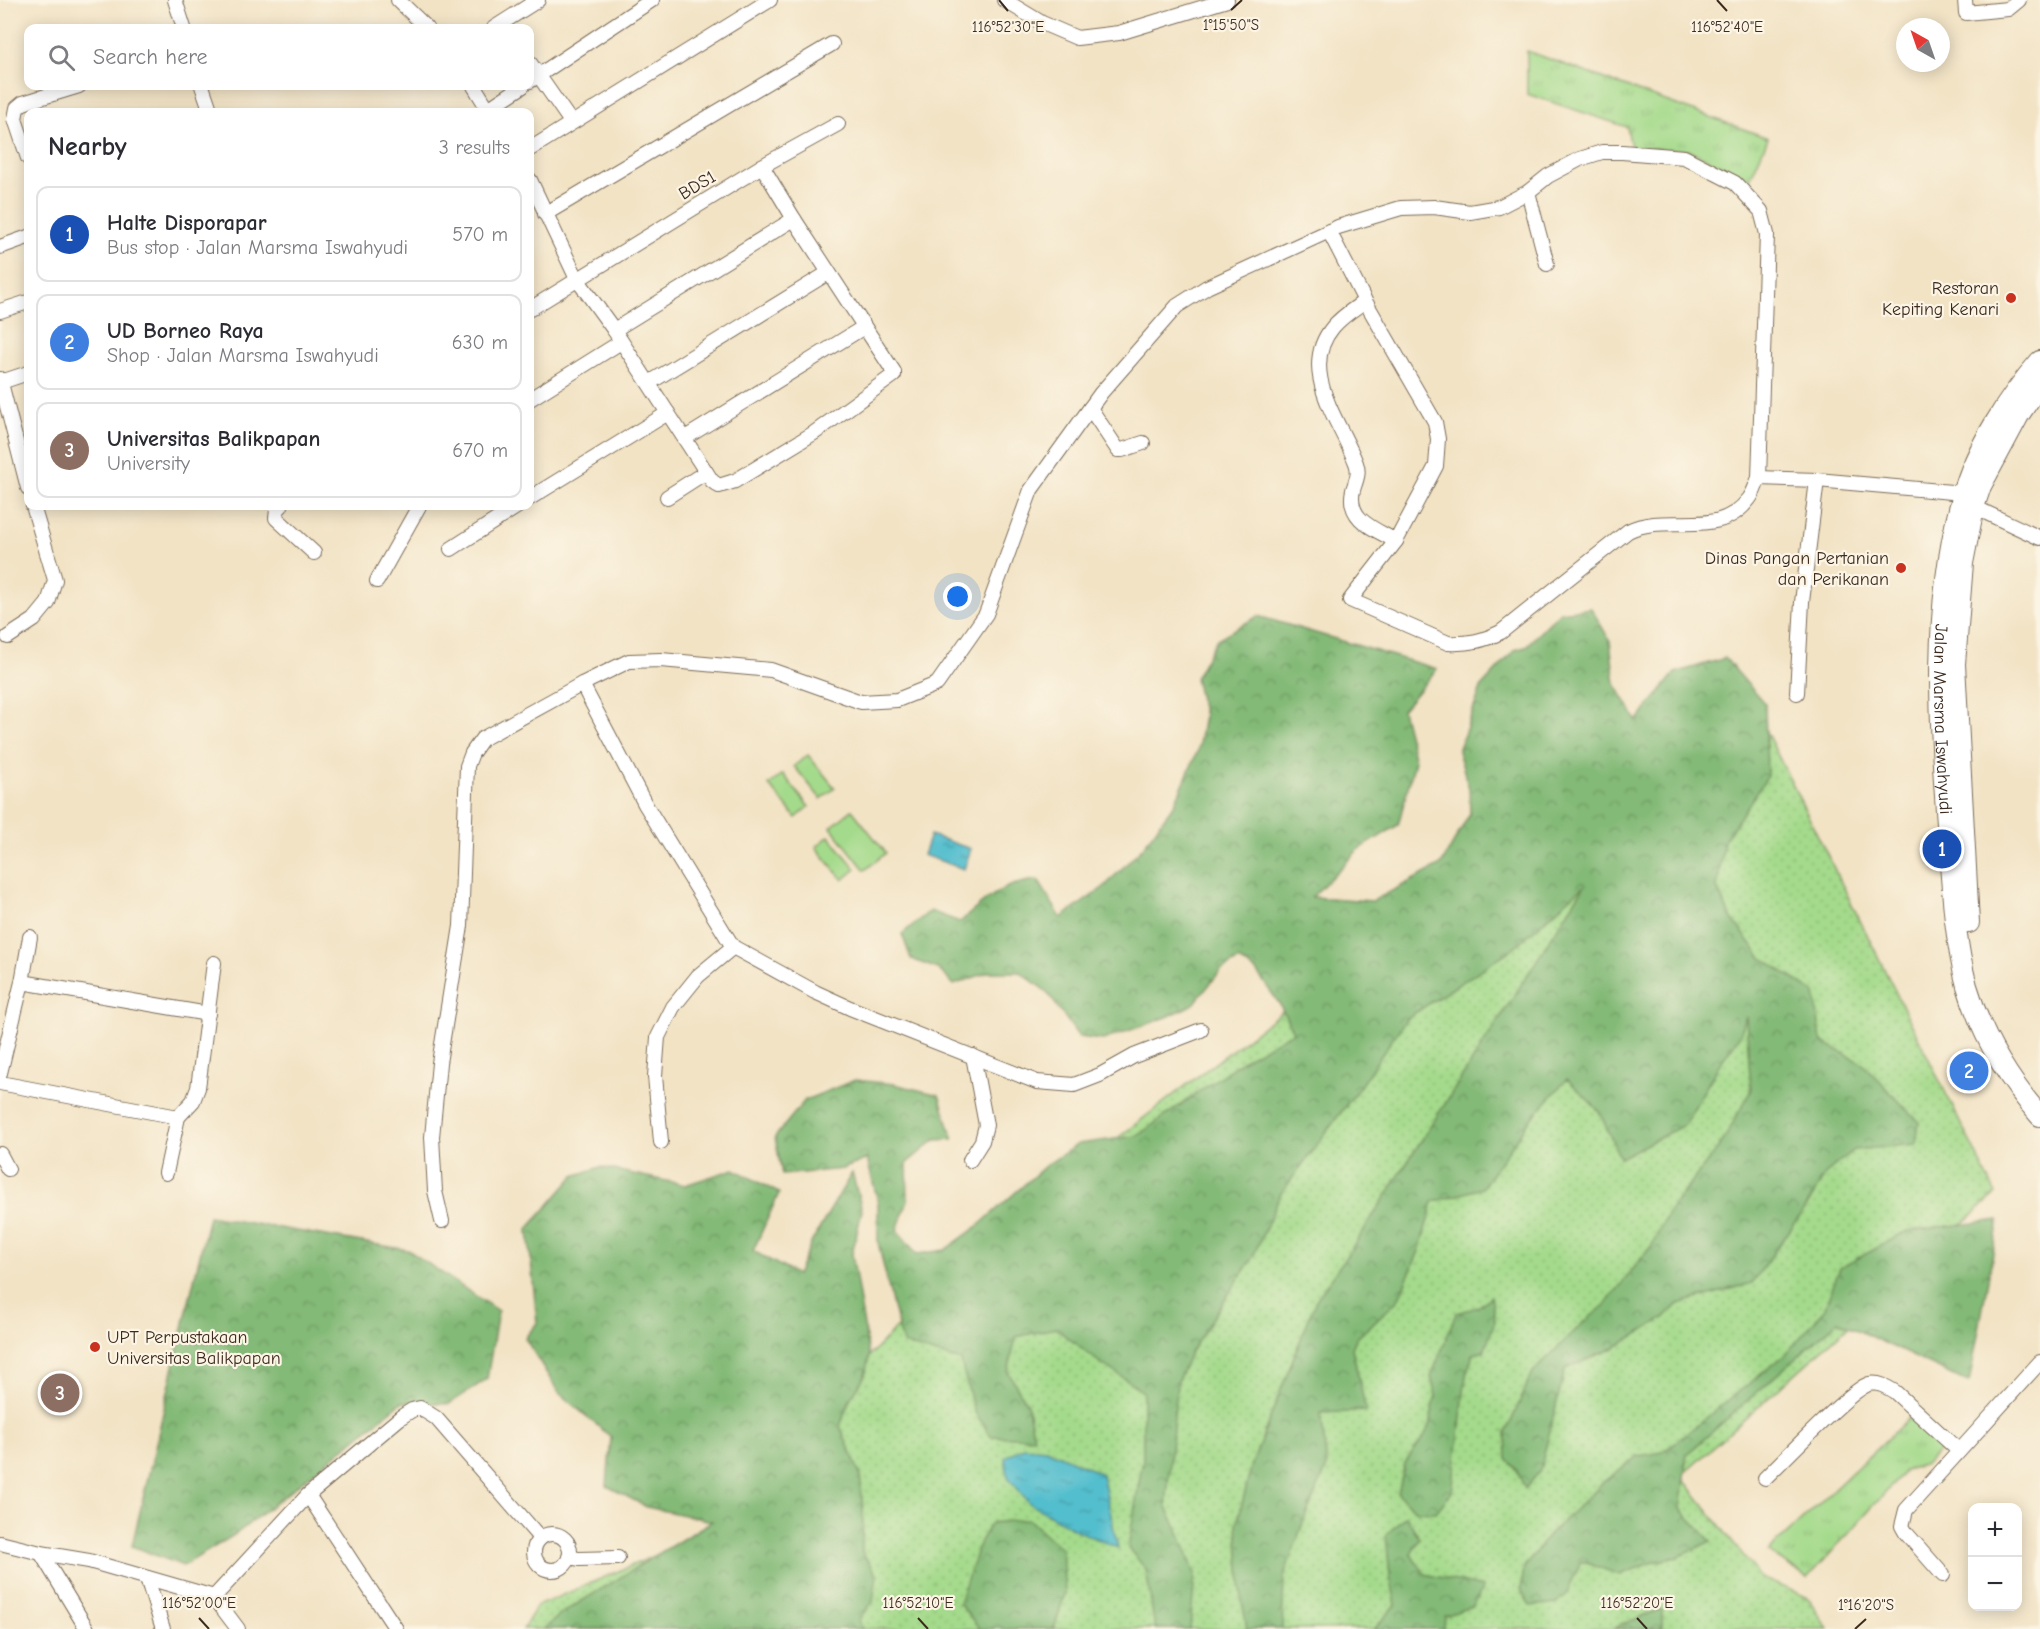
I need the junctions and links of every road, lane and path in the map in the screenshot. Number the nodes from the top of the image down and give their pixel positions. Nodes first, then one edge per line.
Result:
1 (175, 0) edge
2 (538, 0) edge
3 (652, 0) edge
4 (770, 0) edge
5 (1004, 0) edge
6 (1227, 0) edge
7 (1965, 0) edge
8 (2019, 0) edge
9 (400, 1) edge
10 (183, 24) edge
11 (423, 24) edge
12 (504, 24) edge
13 (832, 44) dead end
14 (534, 78) edge
15 (66, 90) edge
16 (203, 90) edge
17 (476, 90) edge
18 (518, 90) edge
19 (209, 108) edge
20 (487, 108) edge
21 (493, 108) edge
22 (571, 122) junction
23 (838, 124) dead end
24 (24, 146) edge
25 (534, 146) edge
26 (762, 166) junction
27 (534, 189) edge
28 (1528, 192) junction
29 (545, 214) junction
30 (794, 219) junction
31 (1329, 231) junction
32 (24, 238) edge
33 (0, 247) edge
34 (1547, 264) dead end
35 (828, 273) junction
36 (577, 279) junction
37 (1365, 301) junction
38 (24, 303) edge
39 (534, 306) edge
40 (0, 311) edge
41 (864, 327) junction
42 (617, 336) junction
43 (2040, 361) edge
44 (24, 374) edge
45 (0, 381) edge
46 (649, 383) junction
47 (2039, 386) edge
48 (534, 396) edge
49 (1090, 408) junction
50 (668, 413) junction
51 (685, 438) junction
52 (1143, 443) dead end
53 (24, 472) edge
54 (706, 472) junction
55 (1759, 478) junction
56 (1817, 480) junction
57 (534, 496) edge
58 (667, 497) dead end
59 (1968, 500) junction
60 (34, 510) edge
61 (277, 510) edge
62 (418, 510) edge
63 (512, 510) edge
64 (2040, 538) edge
65 (1396, 541) junction
66 (450, 549) dead end
67 (314, 553) dead end
68 (377, 581) dead end
69 (8, 638) dead end
70 (582, 684) junction
71 (1797, 693) dead end
72 (30, 938) dead end
73 (733, 947) junction
74 (214, 963) dead end
75 (22, 982) junction
76 (208, 1014) junction
77 (1201, 1030) dead end
78 (973, 1056) junction
79 (0, 1072) edge
80 (0, 1083) edge
81 (2040, 1098) edge
82 (2040, 1116) edge
83 (178, 1117) junction
84 (661, 1142) dead end
85 (0, 1154) edge
86 (970, 1160) dead end
87 (8, 1169) dead end
88 (166, 1173) dead end
89 (442, 1221) dead end
90 (2040, 1362) edge
91 (1959, 1450) junction
92 (1765, 1478) dead end
93 (308, 1495) junction
94 (540, 1538) junction
95 (0, 1543) edge
96 (41, 1553) junction
97 (569, 1557) junction
98 (618, 1558) dead end
99 (1943, 1575) dead end
100 (147, 1578) junction
101 (214, 1597) junction
102 (87, 1629) edge
103 (163, 1629) edge
104 (238, 1629) edge
105 (396, 1629) edge

1 - 10 street
2 - 12 street
3 - 14 street
4 - 22 street
5 - 6 street
7 - 8 street
9 - 11 street
13 - 29 street
14 - 22 street
15 - 24 street
16 - 19 street
17 - 20 street
18 - 21 street
22 - 25 street
23 - 26 street, BDS1
26 - 30 street
26 - 36 street, BDS1
27 - 29 street
28 - 31 street
28 - 34 street
28 - 55 street
29 - 36 street
30 - 35 street
30 - 42 street
31 - 37 street
31 - 49 street
32 - 33 street
35 - 41 street
35 - 46 street
36 - 39 street, BDS1
36 - 42 street
37 - 65 street
37 - 65 street
38 - 40 street
41 - 51 street
41 - 54 street
42 - 46 street
42 - 48 street
43 - 59 highway, Jalan Marsma Iswahyudi
44 - 45 street
45 - 53 street
46 - 50 street
47 - 59 highway, Jalan Marsma Iswahyudi
49 - 52 street
49 - 70 street
50 - 51 street
50 - 57 street
51 - 54 street
54 - 58 street
55 - 56 street
55 - 65 street
56 - 59 street
56 - 71 street
59 - 64 street
59 - 81 highway, Jalan Marsma Iswahyudi
59 - 82 highway, Jalan Marsma Iswahyudi
60 - 69 street
61 - 67 street
62 - 68 street
63 - 66 street
70 - 73 street
70 - 89 street
72 - 75 street
73 - 78 street
73 - 84 street
74 - 76 street
75 - 76 street
75 - 79 street
76 - 83 street
77 - 78 street
78 - 86 street
80 - 83 street
83 - 88 street
85 - 87 street
90 - 91 street
91 - 92 street
91 - 99 street
93 - 94 street
93 - 101 street
93 - 105 street
94 - 97 street
94 - 97 street
95 - 96 street
96 - 100 street
96 - 102 street
97 - 98 street
100 - 101 street
100 - 103 street
101 - 104 street

